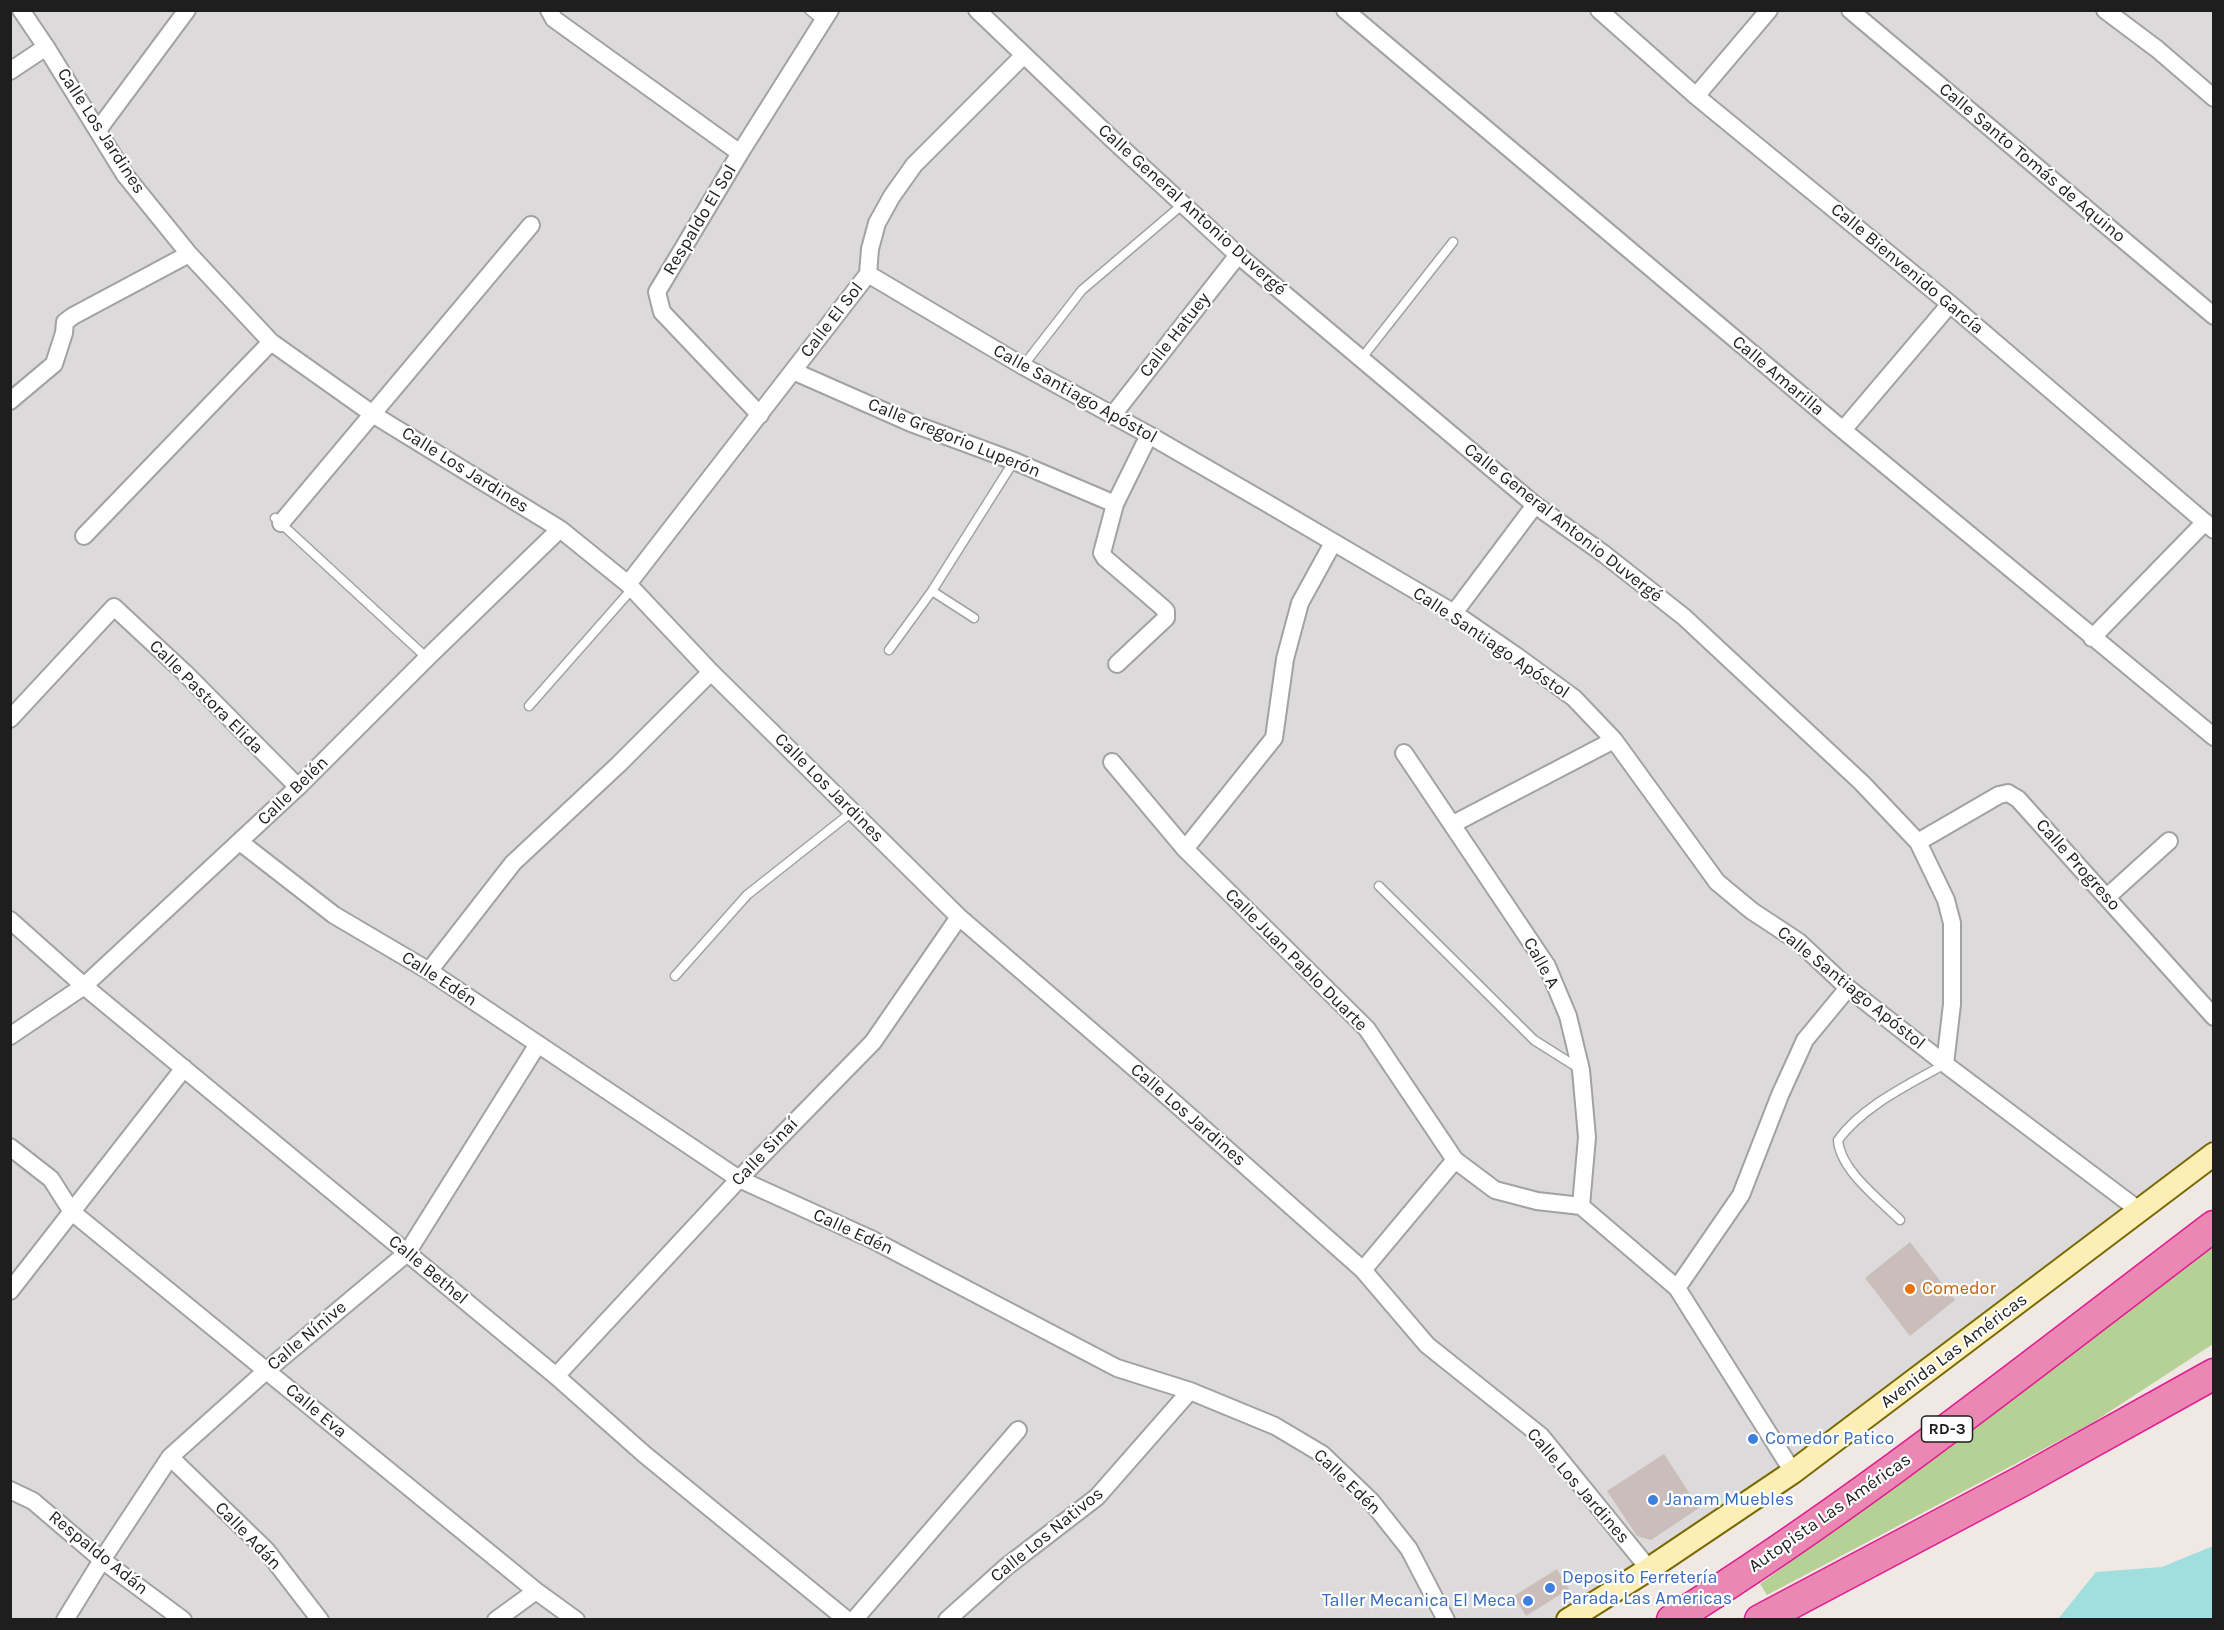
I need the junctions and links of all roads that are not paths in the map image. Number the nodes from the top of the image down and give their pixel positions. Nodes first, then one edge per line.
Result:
1 (21, 10) edge
2 (187, 10) edge
3 (549, 10) edge
4 (809, 10) edge
5 (977, 10) edge
6 (1345, 10) edge
7 (1599, 10) edge
8 (1769, 10) edge
9 (1850, 10) edge
10 (2105, 10) edge
11 (826, 16) edge
12 (46, 47) junction
13 (1024, 55) junction
14 (10, 70) edge
15 (1696, 96) junction
16 (2214, 98) edge
17 (98, 130) junction
18 (740, 153) junction
19 (1182, 205) junction
20 (531, 225) dead end
21 (1453, 242) dead end
22 (189, 254) junction
23 (1238, 255) junction
24 (868, 274) junction
25 (1950, 304) junction
26 (2214, 316) edge
27 (271, 342) junction
28 (1361, 359) junction
29 (1023, 366) junction
30 (793, 371) junction
31 (10, 401) edge
32 (374, 415) junction
33 (760, 415) junction
34 (1112, 416) junction
35 (1843, 430) junction
36 (1149, 435) junction
37 (1014, 461) junction
38 (1115, 504) junction
39 (1535, 506) junction
40 (278, 521) joint
41 (2209, 526) edge
42 (560, 529) junction
43 (84, 536) dead end
44 (1333, 543) junction
45 (630, 587) junction
46 (932, 591) junction
47 (1454, 614) junction
48 (974, 618) dead end
49 (2092, 638) junction
50 (889, 650) dead end
51 (427, 658) junction
52 (1117, 664) dead end
53 (711, 672) junction
54 (529, 706) dead end
55 (10, 719) edge
56 (2214, 737) edge
57 (1614, 740) junction
58 (1404, 753) dead end
59 (1112, 762) dead end
60 (298, 788) junction
61 (852, 812) junction
62 (1453, 824) junction
63 (2169, 841) dead end
64 (240, 842) junction
65 (1918, 842) junction
66 (1185, 849) junction
67 (1379, 886) dead end
68 (2107, 897) junction
69 (959, 917) junction
70 (10, 920) edge
71 (429, 971) junction
72 (675, 976) dead end
73 (84, 986) junction
74 (1848, 988) junction
75 (2214, 1017) edge
76 (10, 1036) edge
77 (538, 1044) junction
78 (1945, 1064) junction
79 (184, 1068) junction
80 (1581, 1070) junction
81 (10, 1147) edge
82 (2214, 1154) edge
83 (1455, 1160) junction
84 (739, 1179) junction
85 (1581, 1206) junction
86 (2140, 1211) junction
87 (72, 1212) junction
88 (1900, 1220) dead end
89 (2214, 1226) edge
90 (407, 1253) junction
91 (1363, 1270) junction
92 (1677, 1288) junction
93 (10, 1291) edge
94 (267, 1370) junction
95 (2214, 1374) edge
96 (556, 1376) junction
97 (1190, 1391) junction
98 (1018, 1430) dead end
99 (170, 1457) junction
100 (1793, 1472) junction
101 (10, 1490) edge
102 (102, 1560) junction
103 (1648, 1569) junction
104 (536, 1591) junction
105 (65, 1620) edge
106 (183, 1620) edge
107 (320, 1620) edge
108 (496, 1620) edge
109 (576, 1620) edge
110 (847, 1620) edge
111 (854, 1620) edge
112 (947, 1620) edge
113 (1446, 1620) edge
114 (1568, 1620) edge
115 (1672, 1620) edge
116 (1760, 1620) edge

1 - 12 street, Calle Los Jardines
2 - 17 street
3 - 18 street
4 - 11 lane
5 - 13 street, Calle General Antonio Duvergé
6 - 35 street, Calle Amarilla
7 - 15 street, Calle Bienvenido García
8 - 15 street
9 - 26 street, Calle Santo Tomás de Aquino
10 - 16 street
11 - 18 street, Respaldo El Sol
12 - 14 street
12 - 17 street, Calle Los Jardines
13 - 19 street, Calle General Antonio Duvergé
13 - 24 street, Calle El Sol
15 - 25 street, Calle Bienvenido García
17 - 22 street, Calle Los Jardines
18 - 33 street, Respaldo El Sol
19 - 23 street, Calle General Antonio Duvergé
19 - 29 lane
20 - 32 street
21 - 28 lane
22 - 27 street, Calle Los Jardines
22 - 31 street
23 - 28 street, Calle General Antonio Duvergé
23 - 34 street, Calle Hatuey
24 - 29 street, Calle Santiago Apóstol
24 - 30 street, Calle El Sol
25 - 35 street
25 - 41 street, Calle Bienvenido García
27 - 32 street, Calle Los Jardines
27 - 43 street
28 - 39 street, Calle General Antonio Duvergé
29 - 34 street, Calle Santiago Apóstol
30 - 33 street, Calle El Sol
30 - 37 street, Calle Gregorio Luperón
32 - 40 street
32 - 42 street, Calle Los Jardines
33 - 45 street, Calle El Sol
34 - 36 street, Calle Santiago Apóstol
35 - 49 street, Calle Amarilla
36 - 38 street
36 - 44 street, Calle Santiago Apóstol
37 - 38 street, Calle Gregorio Luperón
37 - 46 lane
38 - 52 street
39 - 47 street
39 - 65 street, Calle General Antonio Duvergé
40 - 51 lane
41 - 49 street
42 - 45 street, Calle Los Jardines
42 - 51 street, Calle Belén
44 - 47 street, Calle Santiago Apóstol
44 - 66 street
45 - 53 street, Calle Los Jardines
45 - 54 lane
46 - 48 lane
46 - 50 lane
47 - 57 street, Calle Santiago Apóstol
49 - 56 street, Calle Amarilla
51 - 60 street, Calle Belén
53 - 61 street, Calle Los Jardines
53 - 71 street
55 - 60 street, Calle Pastora Elida
57 - 62 street
57 - 74 street, Calle Santiago Apóstol
58 - 62 street, Calle A
59 - 66 street, Calle Juan Pablo Duarte
60 - 64 street, Calle Belén
61 - 69 street, Calle Los Jardines
61 - 72 lane
62 - 80 street, Calle A
63 - 68 street
64 - 71 street, Calle Edén
64 - 73 street, Calle Belén
65 - 68 street, Calle Progreso
65 - 78 street, Calle General Antonio Duvergé
66 - 83 street, Calle Juan Pablo Duarte
67 - 80 lane
68 - 75 street, Calle Progreso
69 - 84 street, Calle Sinaí
69 - 91 street, Calle Los Jardines
70 - 73 street, Calle Bethel
71 - 77 street, Calle Edén
73 - 76 street, Calle Belén
73 - 79 street, Calle Bethel
74 - 78 street, Calle Santiago Apóstol
74 - 92 street
77 - 84 street, Calle Edén
77 - 90 street, Calle Nínive
78 - 86 street, Calle Santiago Apóstol
78 - 88 lane
79 - 87 street
79 - 90 street, Calle Bethel
80 - 85 street, Calle A
81 - 87 street, Calle Eva
82 - 86 main road, Avenida Las Américas
83 - 85 street, Calle Juan Pablo Duarte
83 - 91 street
84 - 96 street, Calle Sinaí
84 - 97 street, Calle Edén
85 - 92 street
86 - 100 main road, Avenida Las Américas
87 - 93 street
87 - 94 street, Calle Eva
89 - 115 highway, Autopista Las Américas / RD-3
90 - 94 street, Calle Nínive
90 - 96 street, Calle Bethel
91 - 103 street, Calle Los Jardines
92 - 100 street
94 - 99 street, Calle Nínive
94 - 104 street, Calle Eva
95 - 116 highway
96 - 110 street, Calle Bethel
97 - 112 street, Calle Los Nativos
97 - 113 street, Calle Edén
98 - 111 street
99 - 102 street, Calle Nínive
99 - 107 street, Calle Adán
100 - 103 main road, Avenida Las Américas
101 - 102 street, Respaldo Adán
102 - 105 street, Calle Nínive
102 - 106 street, Respaldo Adán
103 - 114 main road, Avenida Las Américas
104 - 108 street
104 - 109 street, Calle Eva

